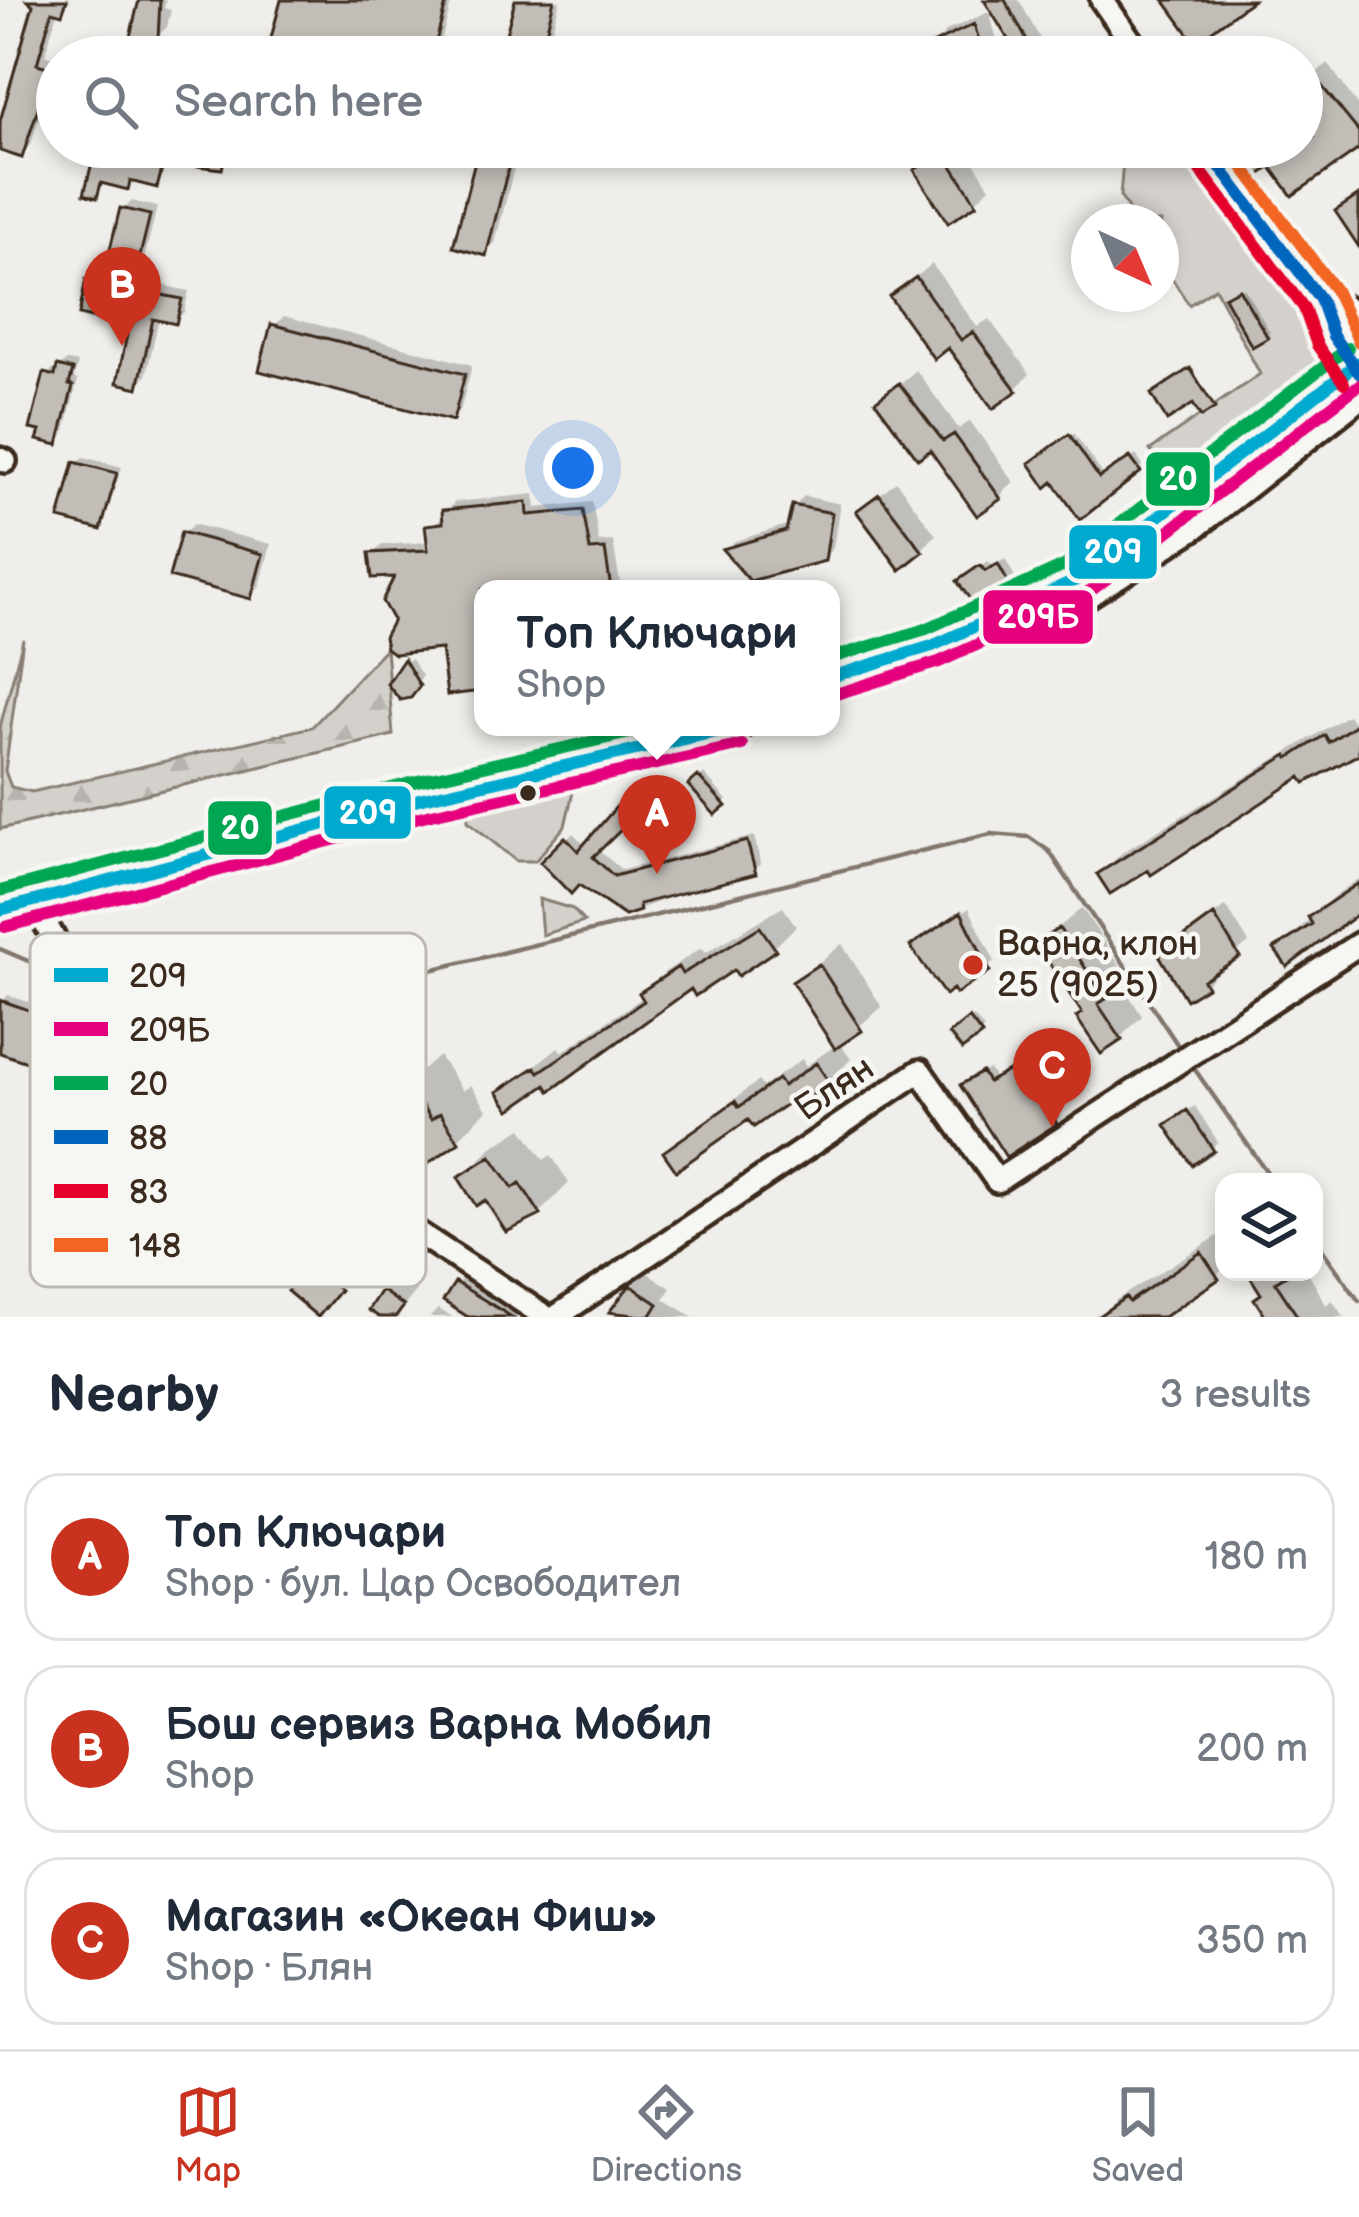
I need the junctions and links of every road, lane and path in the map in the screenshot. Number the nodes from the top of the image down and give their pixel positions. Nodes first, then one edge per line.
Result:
1 (1102, 0) edge
2 (1127, 36) edge
3 (1221, 168) edge
4 (1320, 299) junction
5 (1359, 318) edge
6 (1358, 362) edge
7 (1359, 395) edge
8 (1359, 421) edge
9 (1281, 458) junction
10 (840, 674) edge
11 (840, 693) edge
12 (656, 736) edge
13 (692, 736) edge
14 (620, 750) junction
15 (34, 902) junction
16 (0, 910) edge
17 (51, 933) edge
18 (1359, 944) edge
19 (426, 1236) edge
20 (551, 1317) edge

1 - 2 street
3 - 4 street
4 - 5 main road
4 - 6 street
6 - 10 main road
7 - 9 main road
8 - 9 main road
9 - 11 main road
12 - 14 main road
13 - 14 main road
14 - 15 main road
15 - 16 main road
15 - 17 street
18 - 20 street, Блян
19 - 20 street

